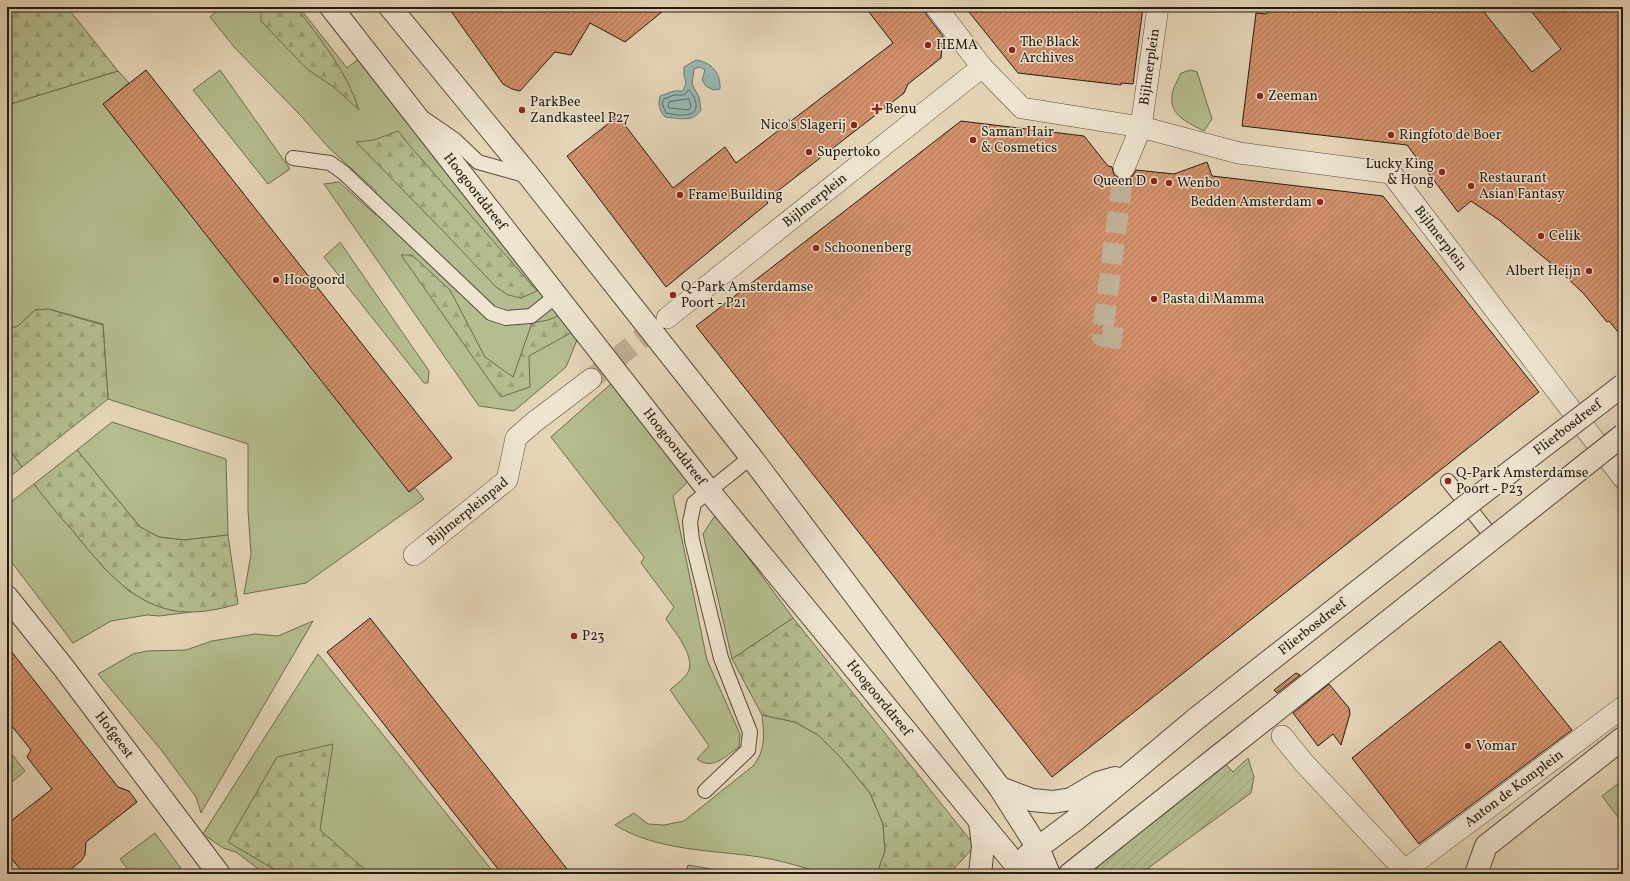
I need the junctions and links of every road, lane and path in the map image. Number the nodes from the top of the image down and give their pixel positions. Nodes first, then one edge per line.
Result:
1 (331, 7) edge
2 (936, 7) edge
3 (1158, 7) edge
4 (394, 10) edge
5 (982, 67) junction
6 (414, 112) junction
7 (1141, 127) junction
8 (293, 158) dead end
9 (1124, 168) tunnel mouth
10 (528, 176) junction
11 (556, 296) junction
12 (667, 318) tunnel mouth
13 (591, 378) tunnel mouth
14 (1623, 385) edge
15 (1623, 435) edge
16 (751, 457) junction
17 (1623, 478) edge
18 (1448, 481) dead end
19 (709, 491) junction
20 (1467, 505) junction
21 (1493, 538) junction
22 (414, 554) dead end
23 (7, 597) edge
24 (1623, 707) edge
25 (1282, 736) dead end
26 (1623, 738) edge
27 (1131, 772) junction
28 (1000, 788) junction
29 (705, 791) dead end
30 (980, 822) junction
31 (1038, 848) junction
32 (1017, 871) edge
33 (1406, 872) edge
34 (219, 874) edge
35 (980, 874) edge
36 (1049, 874) edge
37 (1070, 874) edge
38 (1476, 874) edge

1 - 6 street, Hoogoorddreef
2 - 5 street, Bijlmerplein
3 - 7 street, Bijlmerplein
4 - 10 street
5 - 7 street, Bijlmerplein
5 - 12 street, Bijlmerplein
6 - 10 lane
6 - 11 street, Hoogoorddreef
7 - 9 street, Bijlmerplein
7 - 17 street, Bijlmerplein
8 - 11 lane
10 - 16 street
11 - 19 street, Hoogoorddreef
13 - 22 street, Bijlmerpleinpad
14 - 20 street, Flierbosdreef, bridge
15 - 21 street, bridge
16 - 19 lane
16 - 28 street
18 - 20 lane
19 - 29 lane
19 - 30 street, Hoogoorddreef
20 - 21 lane
20 - 27 street, Flierbosdreef, bridge
21 - 37 street, bridge
23 - 34 street, Hofgeest
24 - 33 street, Anton de Komplein
25 - 33 street, Anton de Komplein
26 - 38 street, Anton de Komplein
27 - 28 street
27 - 31 street, Flierbosdreef
28 - 31 street
30 - 32 street, Hoogoorddreef
30 - 35 street
31 - 32 street, Flierbosdreef
31 - 36 street

